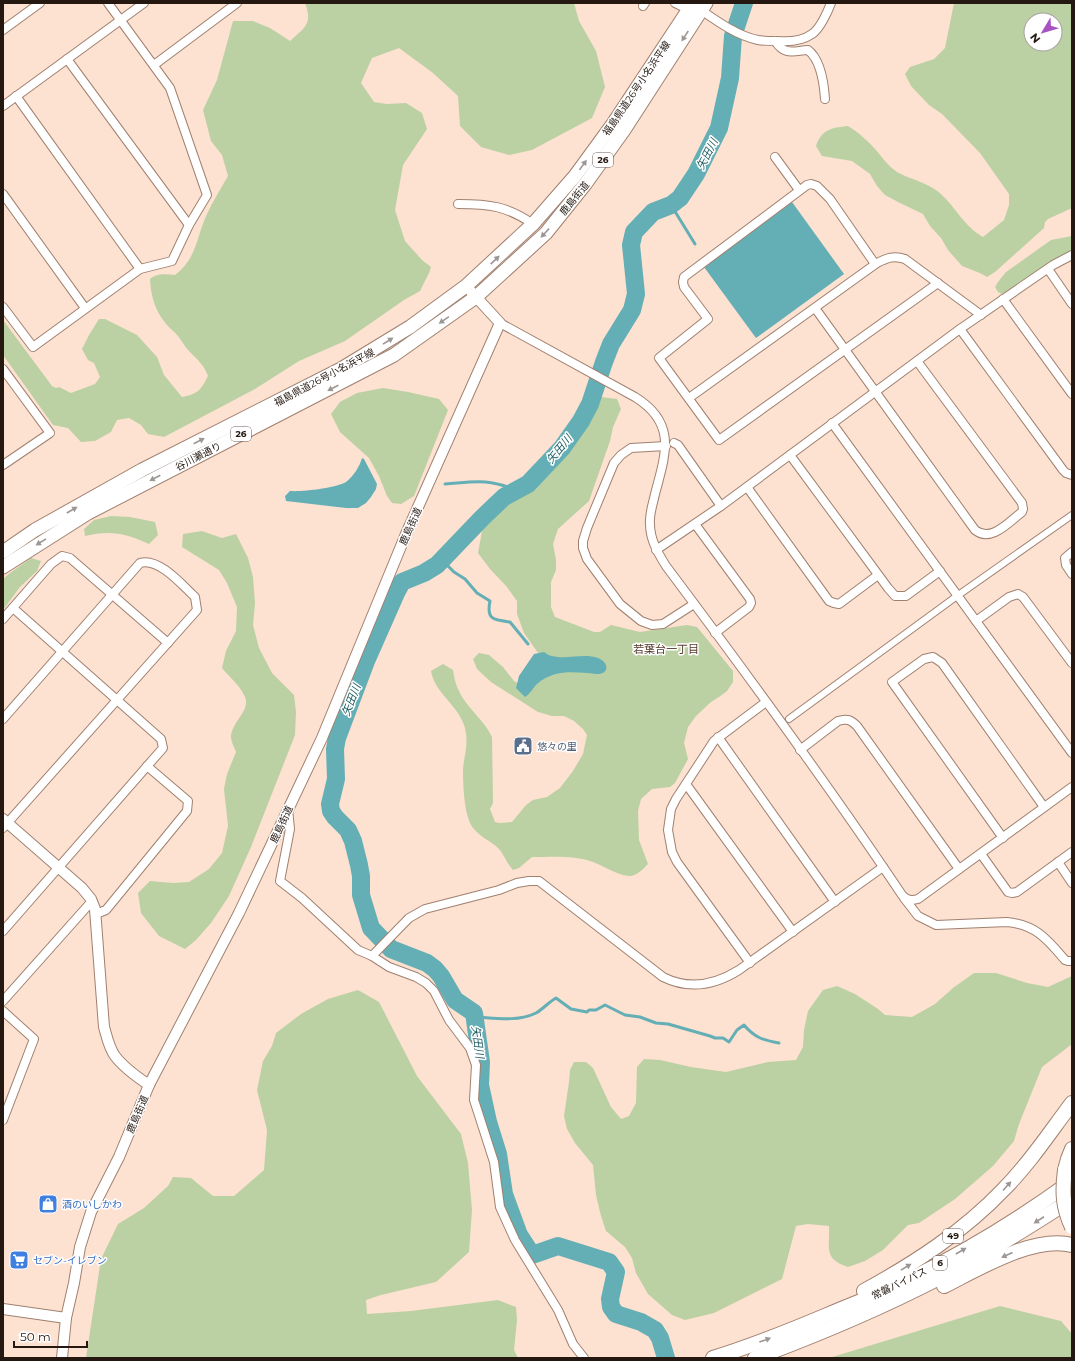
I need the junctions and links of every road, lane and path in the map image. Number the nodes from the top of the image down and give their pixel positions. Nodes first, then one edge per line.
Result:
1 (40, 3) edge
2 (108, 3) edge
3 (144, 3) edge
4 (237, 3) edge
5 (832, 3) edge
6 (691, 5) edge
7 (121, 20) junction
8 (3, 30) edge
9 (775, 41) junction
10 (67, 58) junction
11 (154, 65) junction
12 (16, 96) junction
13 (825, 99) dead end
14 (3, 106) edge
15 (775, 157) dead end
16 (799, 190) junction
17 (3, 194) edge
18 (458, 204) dead end
19 (533, 224) junction
20 (189, 225) junction
21 (1072, 255) edge
22 (875, 264) junction
23 (140, 269) junction
24 (1048, 270) junction
25 (938, 283) junction
26 (466, 286) junction
27 (476, 298) junction
28 (1004, 299) junction
29 (1072, 304) edge
30 (3, 306) edge
31 (85, 308) junction
32 (815, 308) junction
33 (981, 315) junction
34 (500, 323) junction
35 (960, 329) junction
36 (844, 349) junction
37 (917, 361) junction
38 (3, 369) edge
39 (10, 379) junction
40 (3, 384) edge
41 (875, 392) junction
42 (1072, 394) edge
43 (689, 398) junction
44 (832, 423) junction
45 (670, 444) junction
46 (790, 455) junction
47 (3, 465) edge
48 (1072, 475) edge
49 (747, 487) junction
50 (721, 506) junction
51 (1072, 515) edge
52 (695, 524) junction
53 (656, 550) junction
54 (3, 552) edge
55 (1072, 552) edge
56 (3, 567) edge
57 (940, 571) junction
58 (1072, 574) edge
59 (878, 575) junction
60 (112, 594) junction
61 (957, 596) junction
62 (694, 604) junction
63 (13, 608) junction
64 (3, 619) edge
65 (976, 621) junction
66 (715, 633) junction
67 (168, 643) junction
68 (61, 651) junction
69 (1072, 663) edge
70 (117, 700) junction
71 (766, 702) junction
72 (6, 709) edge
73 (3, 719) edge
74 (790, 719) dead end
75 (718, 737) junction
76 (800, 750) junction
77 (1072, 753) edge
78 (147, 766) junction
79 (686, 784) junction
80 (1072, 787) edge
81 (1044, 807) junction
82 (288, 808) junction
83 (5, 823) edge
84 (1002, 838) junction
85 (1072, 852) edge
86 (981, 854) junction
87 (1058, 862) junction
88 (59, 867) junction
89 (883, 867) junction
90 (959, 869) junction
91 (1072, 882) edge
92 (902, 895) junction
93 (92, 901) junction
94 (835, 902) junction
95 (96, 914) junction
96 (3, 931) edge
97 (792, 932) junction
98 (372, 956) junction
99 (1072, 961) edge
100 (750, 962) junction
101 (3, 1000) edge
102 (3, 1011) edge
103 (149, 1085) junction
104 (1072, 1103) edge
105 (6, 1104) edge
106 (3, 1120) edge
107 (1072, 1149) edge
108 (1068, 1176) edge
109 (1072, 1199) edge
110 (1072, 1227) edge
111 (1072, 1245) edge
112 (3, 1309) edge
113 (66, 1318) junction
114 (799, 1327) junction
115 (807, 1338) junction
116 (62, 1358) edge
117 (584, 1358) edge
118 (713, 1358) edge
119 (754, 1358) edge

1 - 8 street
2 - 7 street
3 - 7 street
4 - 11 street
5 - 9 street
6 - 9 street
19 -> 6 main road, 福島県道26号小名浜平線 / 26
6 -> 27 main road, 鹿島街道 / 26
7 - 10 street
7 - 11 street
9 - 13 street
10 - 12 street
10 - 20 street
11 - 20 street
12 - 14 street
12 - 23 street
15 - 16 street
16 - 22 street
16 - 43 street
17 - 31 street
18 - 19 street
26 -> 19 main road, 福島県道26号小名浜平線 / 26
20 - 23 street
21 - 24 street
22 - 25 street
22 - 32 street
23 - 31 street
24 - 28 street
24 - 29 street
25 - 33 street
25 - 36 street
26 - 27 street
54 -> 26 main road, 福島県道26号小名浜平線 / 26
27 - 34 street
27 -> 56 main road, 谷川瀬通り / 26
28 - 33 street
28 - 42 street
30 - 31 street
32 - 36 street
32 - 43 street
33 - 35 street
34 - 45 street
34 - 82 street, 鹿島街道
35 - 37 street
35 - 48 street
36 - 41 street
36 - 43 street
37 - 41 street
37 - 41 street
38 - 39 street
39 - 40 street
39 - 47 street
41 - 44 street
44 - 46 street
44 - 57 street
45 - 50 street
45 - 53 street
45 - 62 street
46 - 49 street
46 - 59 street
49 - 50 street
49 - 59 street
50 - 52 street
51 - 61 street
52 - 53 street
52 - 66 street
53 - 62 street
55 - 58 street
57 - 59 street
57 - 61 street
60 - 63 street
60 - 67 street
60 - 67 street
60 - 68 street
61 - 65 street
61 - 74 street
62 - 66 street
63 - 64 street
63 - 68 street
65 - 69 street
65 - 77 street
66 - 71 street
67 - 70 street
68 - 70 street
68 - 72 street
70 - 78 street
70 - 83 street
71 - 75 street
71 - 76 street
72 - 73 street
75 - 79 street
75 - 94 street
76 - 89 street
76 - 90 street
78 - 88 street
78 - 95 street
79 - 97 street
79 - 100 street
80 - 81 street
81 - 84 street
81 - 84 street
82 - 98 street
82 - 103 street, 鹿島街道
83 - 88 street
84 - 86 street
85 - 87 street
86 - 87 street
86 - 90 street
87 - 91 street
88 - 93 street
88 - 96 street
89 - 92 street
89 - 94 street
90 - 92 street
92 - 99 street
93 - 95 street
93 - 101 street
94 - 97 street
95 - 103 street
97 - 100 street
98 - 100 street
98 - 117 street
102 - 105 street
103 - 113 street, 鹿島街道
114 -> 104 highway, 49
105 - 106 street
107 - 108 highway
108 - 110 highway, bridge
114 -> 108 highway, 常磐バイパス / 6
109 -> 115 highway, 常磐バイパス / 6
111 -> 115 highway
112 - 113 street
113 - 116 street, 鹿島街道
118 -> 114 highway, 常磐バイパス / 6
115 - 119 highway, 常磐バイパス / 6

